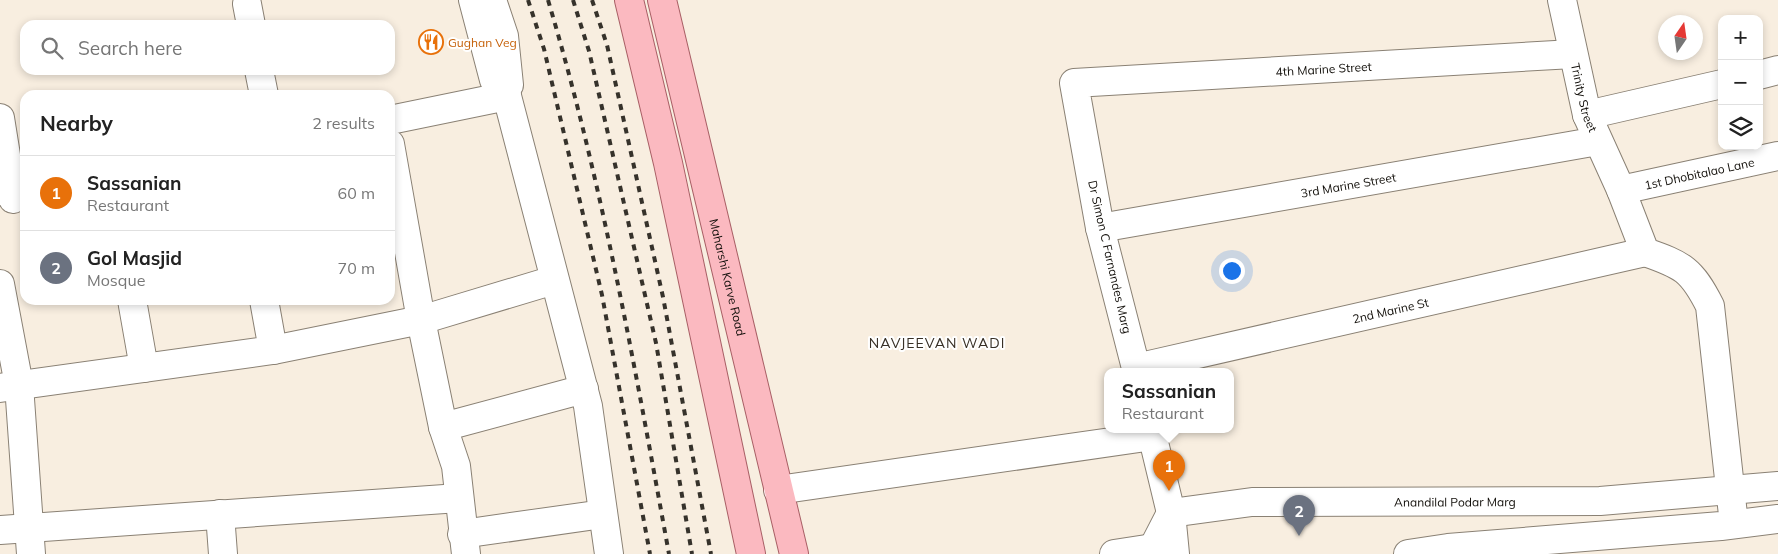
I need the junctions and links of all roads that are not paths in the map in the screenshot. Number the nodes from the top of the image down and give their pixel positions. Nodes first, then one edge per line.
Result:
1 (473, 0) edge
2 (492, 0) edge
3 (629, 0) edge
4 (662, 0) edge
5 (1562, 0) edge
6 (1573, 54) junction
7 (1778, 70) edge
8 (1763, 74) edge
9 (261, 75) edge
10 (1074, 82) joint
11 (1718, 85) edge
12 (508, 87) junction
13 (263, 90) edge
14 (1587, 115) junction
15 (0, 118) edge
16 (395, 119) edge
17 (1598, 141) junction
18 (1778, 156) edge
19 (395, 172) edge
20 (1621, 190) junction
21 (13, 199) edge
22 (1100, 228) junction
23 (1645, 252) junction
24 (554, 280) junction
25 (0, 284) edge
26 (133, 305) edge
27 (265, 305) edge
28 (421, 320) junction
29 (273, 350) junction
30 (144, 368) junction
31 (1135, 368) edge
32 (1145, 368) edge
33 (10, 386) edge
34 (584, 389) junction
35 (443, 427) junction
36 (1152, 433) edge
37 (1778, 486) edge
38 (778, 490) junction
39 (1730, 491) junction
40 (459, 498) junction
41 (1171, 513) junction
42 (220, 514) junction
43 (603, 514) junction
44 (1778, 518) edge
45 (1734, 524) junction
46 (0, 530) edge
47 (30, 541) edge
48 (464, 544) edge
49 (1571, 546) edge
50 (1162, 552) edge
51 (223, 554) edge
52 (609, 554) edge
53 (751, 554) edge
54 (794, 554) edge
55 (1114, 554) edge
56 (1408, 554) edge

1 - 12 street
2 - 12 street
3 - 53 main road
4 - 38 main road, Maharshi Karve Road
5 - 6 street, Trinity Street
6 - 10 street, 4th Marine Street
6 - 14 street, Trinity Street
7 - 8 street
9 - 13 street
10 - 22 street, Dr Simon C Farnandes Marg
11 - 14 street
12 - 16 street
12 - 24 street
14 - 17 street, Trinity Street
15 - 21 street
17 - 20 street, Trinity Street
17 - 22 street, 3rd Marine Street
18 - 20 street, 1st Dhobitalao Lane
19 - 28 street
20 - 23 street, Trinity Street
22 - 31 street, Dr Simon C Farnandes Marg
23 - 32 street, 2nd Marine St
23 - 39 street
24 - 28 street
24 - 34 street
25 - 33 street
26 - 30 street
27 - 29 street
28 - 29 street
28 - 35 street
29 - 30 street
30 - 33 street
33 - 47 street
34 - 35 street
34 - 43 street
35 - 40 street
36 - 38 street
36 - 41 street
37 - 39 street, Anandilal Podar Marg
38 - 54 main road, Maharshi Karve Road
39 - 41 street, Anandilal Podar Marg
39 - 45 street
40 - 42 street
40 - 48 street
41 - 50 street
42 - 47 street
42 - 51 street
43 - 48 street
43 - 52 street
44 - 45 street
45 - 49 street
46 - 47 street
49 - 56 street
50 - 55 street

